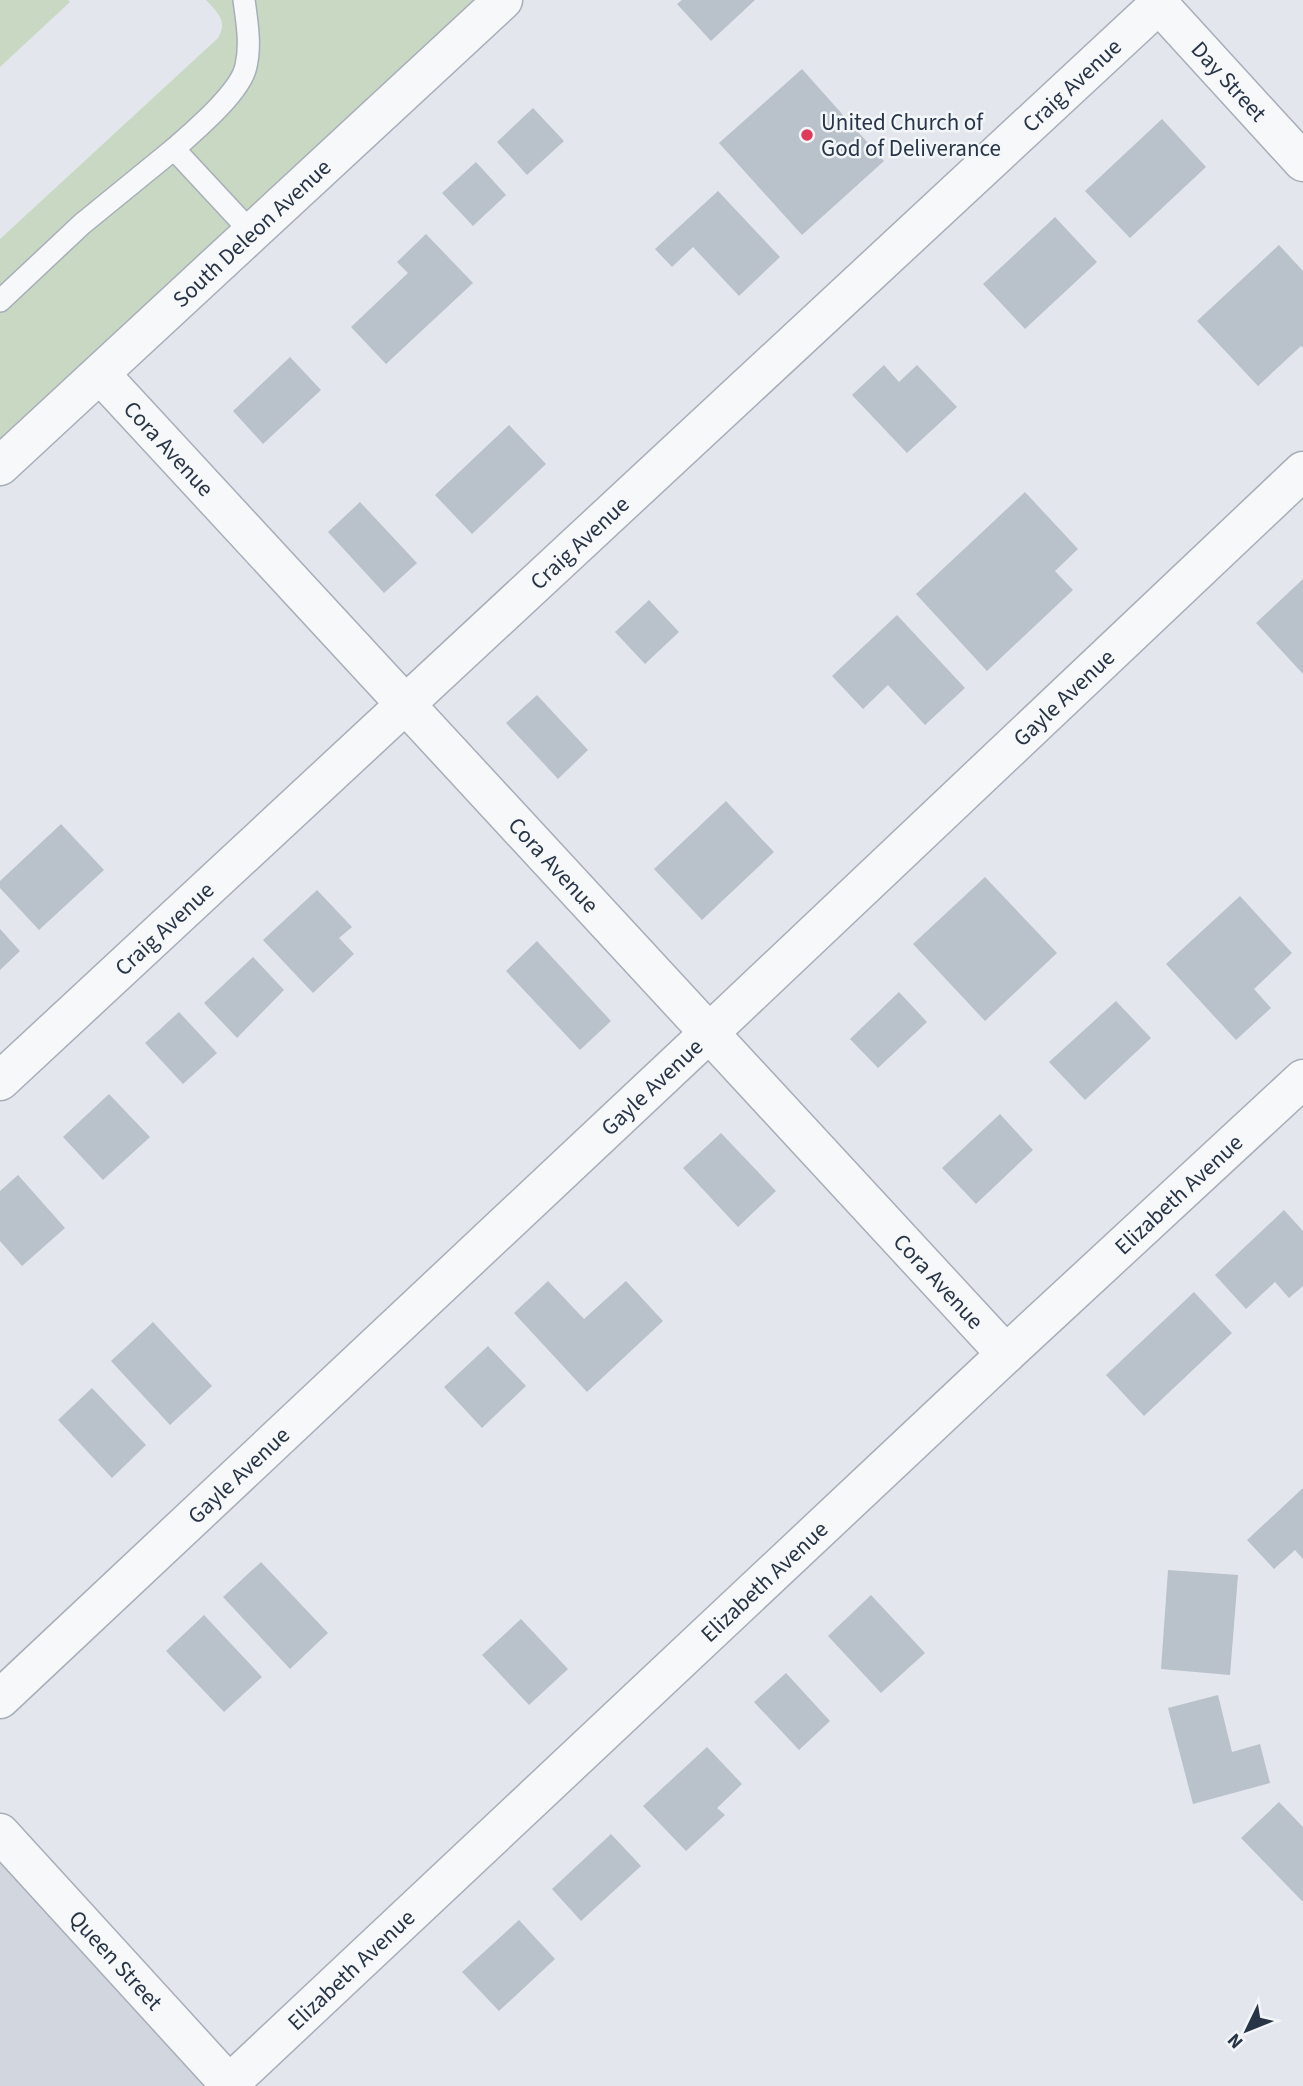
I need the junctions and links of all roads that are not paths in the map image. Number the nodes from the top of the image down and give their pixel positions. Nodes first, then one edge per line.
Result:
1 (244, 0) edge
2 (503, 0) edge
3 (1157, 2) edge
4 (174, 149) junction
5 (1300, 154) edge
6 (253, 233) junction
7 (0, 301) edge
8 (101, 375) junction
9 (0, 466) edge
10 (1303, 471) edge
11 (404, 704) junction
12 (709, 1033) junction
13 (1303, 1079) edge
14 (0, 1081) edge
15 (1006, 1354) junction
16 (0, 1699) edge
17 (0, 1833) edge
18 (229, 2085) edge

1 - 4 lane
2 - 6 street, South Deleon Avenue
3 - 5 street, Day Street
3 - 11 street, Craig Avenue
4 - 6 lane
4 - 7 lane
6 - 8 street, South Deleon Avenue
8 - 9 street, South Deleon Avenue
8 - 11 street, Cora Avenue
10 - 12 street, Gayle Avenue
11 - 12 street, Cora Avenue
11 - 14 street, Craig Avenue
12 - 15 street, Cora Avenue
12 - 16 street, Gayle Avenue
13 - 15 street, Elizabeth Avenue
15 - 18 street, Elizabeth Avenue
17 - 18 street, Queen Street

